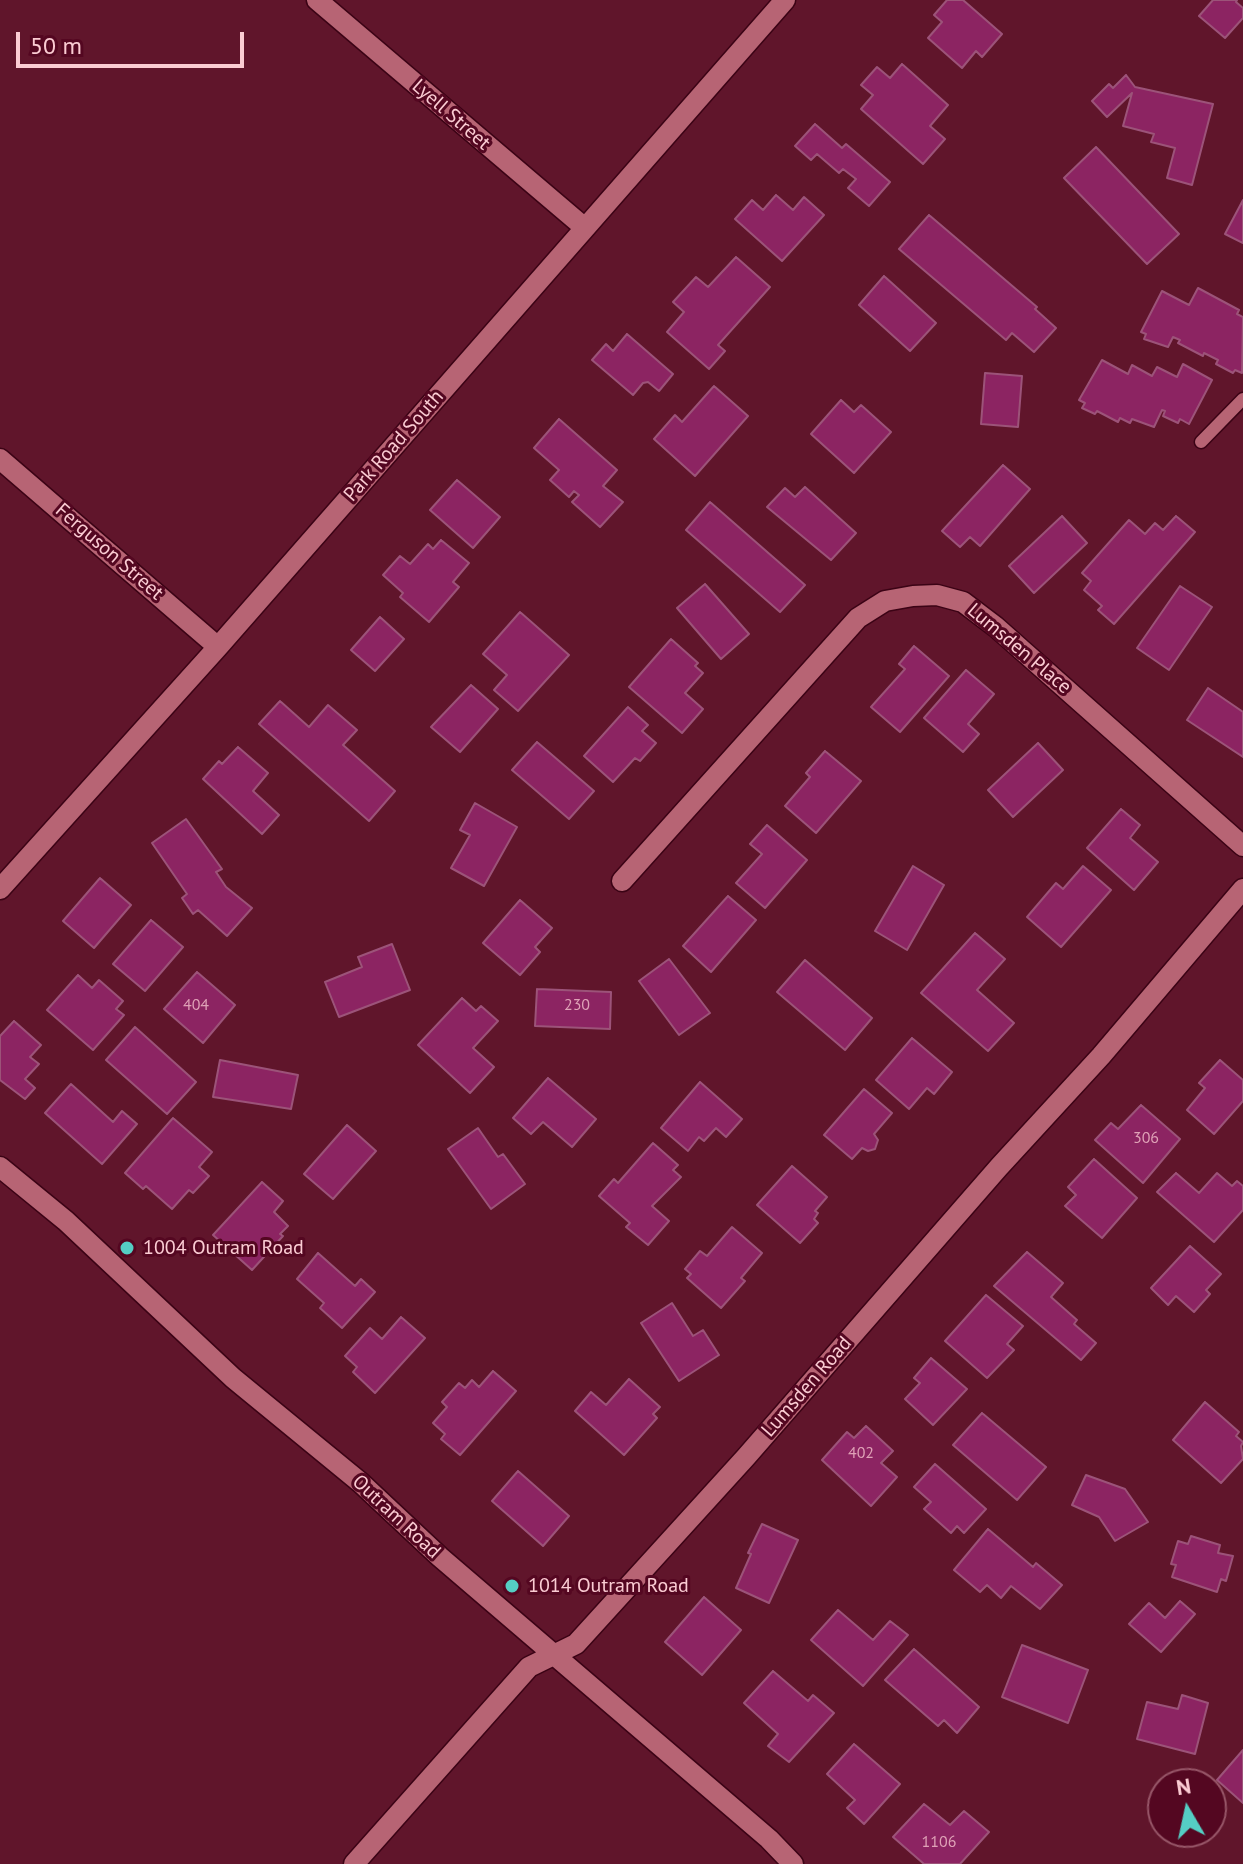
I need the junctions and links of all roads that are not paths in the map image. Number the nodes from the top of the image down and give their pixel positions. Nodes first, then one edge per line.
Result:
1 (317, 0) edge
2 (785, 0) edge
3 (585, 228) junction
4 (1243, 399) edge
5 (1201, 442) dead end
6 (0, 459) edge
7 (218, 647) junction
8 (1243, 846) edge
9 (622, 881) dead end
10 (0, 889) edge
11 (1243, 889) edge
12 (0, 1167) edge
13 (554, 1657) junction
14 (354, 1864) edge
15 (793, 1864) edge

1 - 3 street, Lyell Street
2 - 3 street, Park Road South
3 - 7 street, Park Road South
4 - 5 lane
6 - 7 street, Ferguson Street
7 - 10 street, Park Road South
8 - 9 street, Lumsden Place
11 - 13 street, Lumsden Road
12 - 13 street, Outram Road
13 - 14 street, Lumsden Road
13 - 15 street, Outram Road

